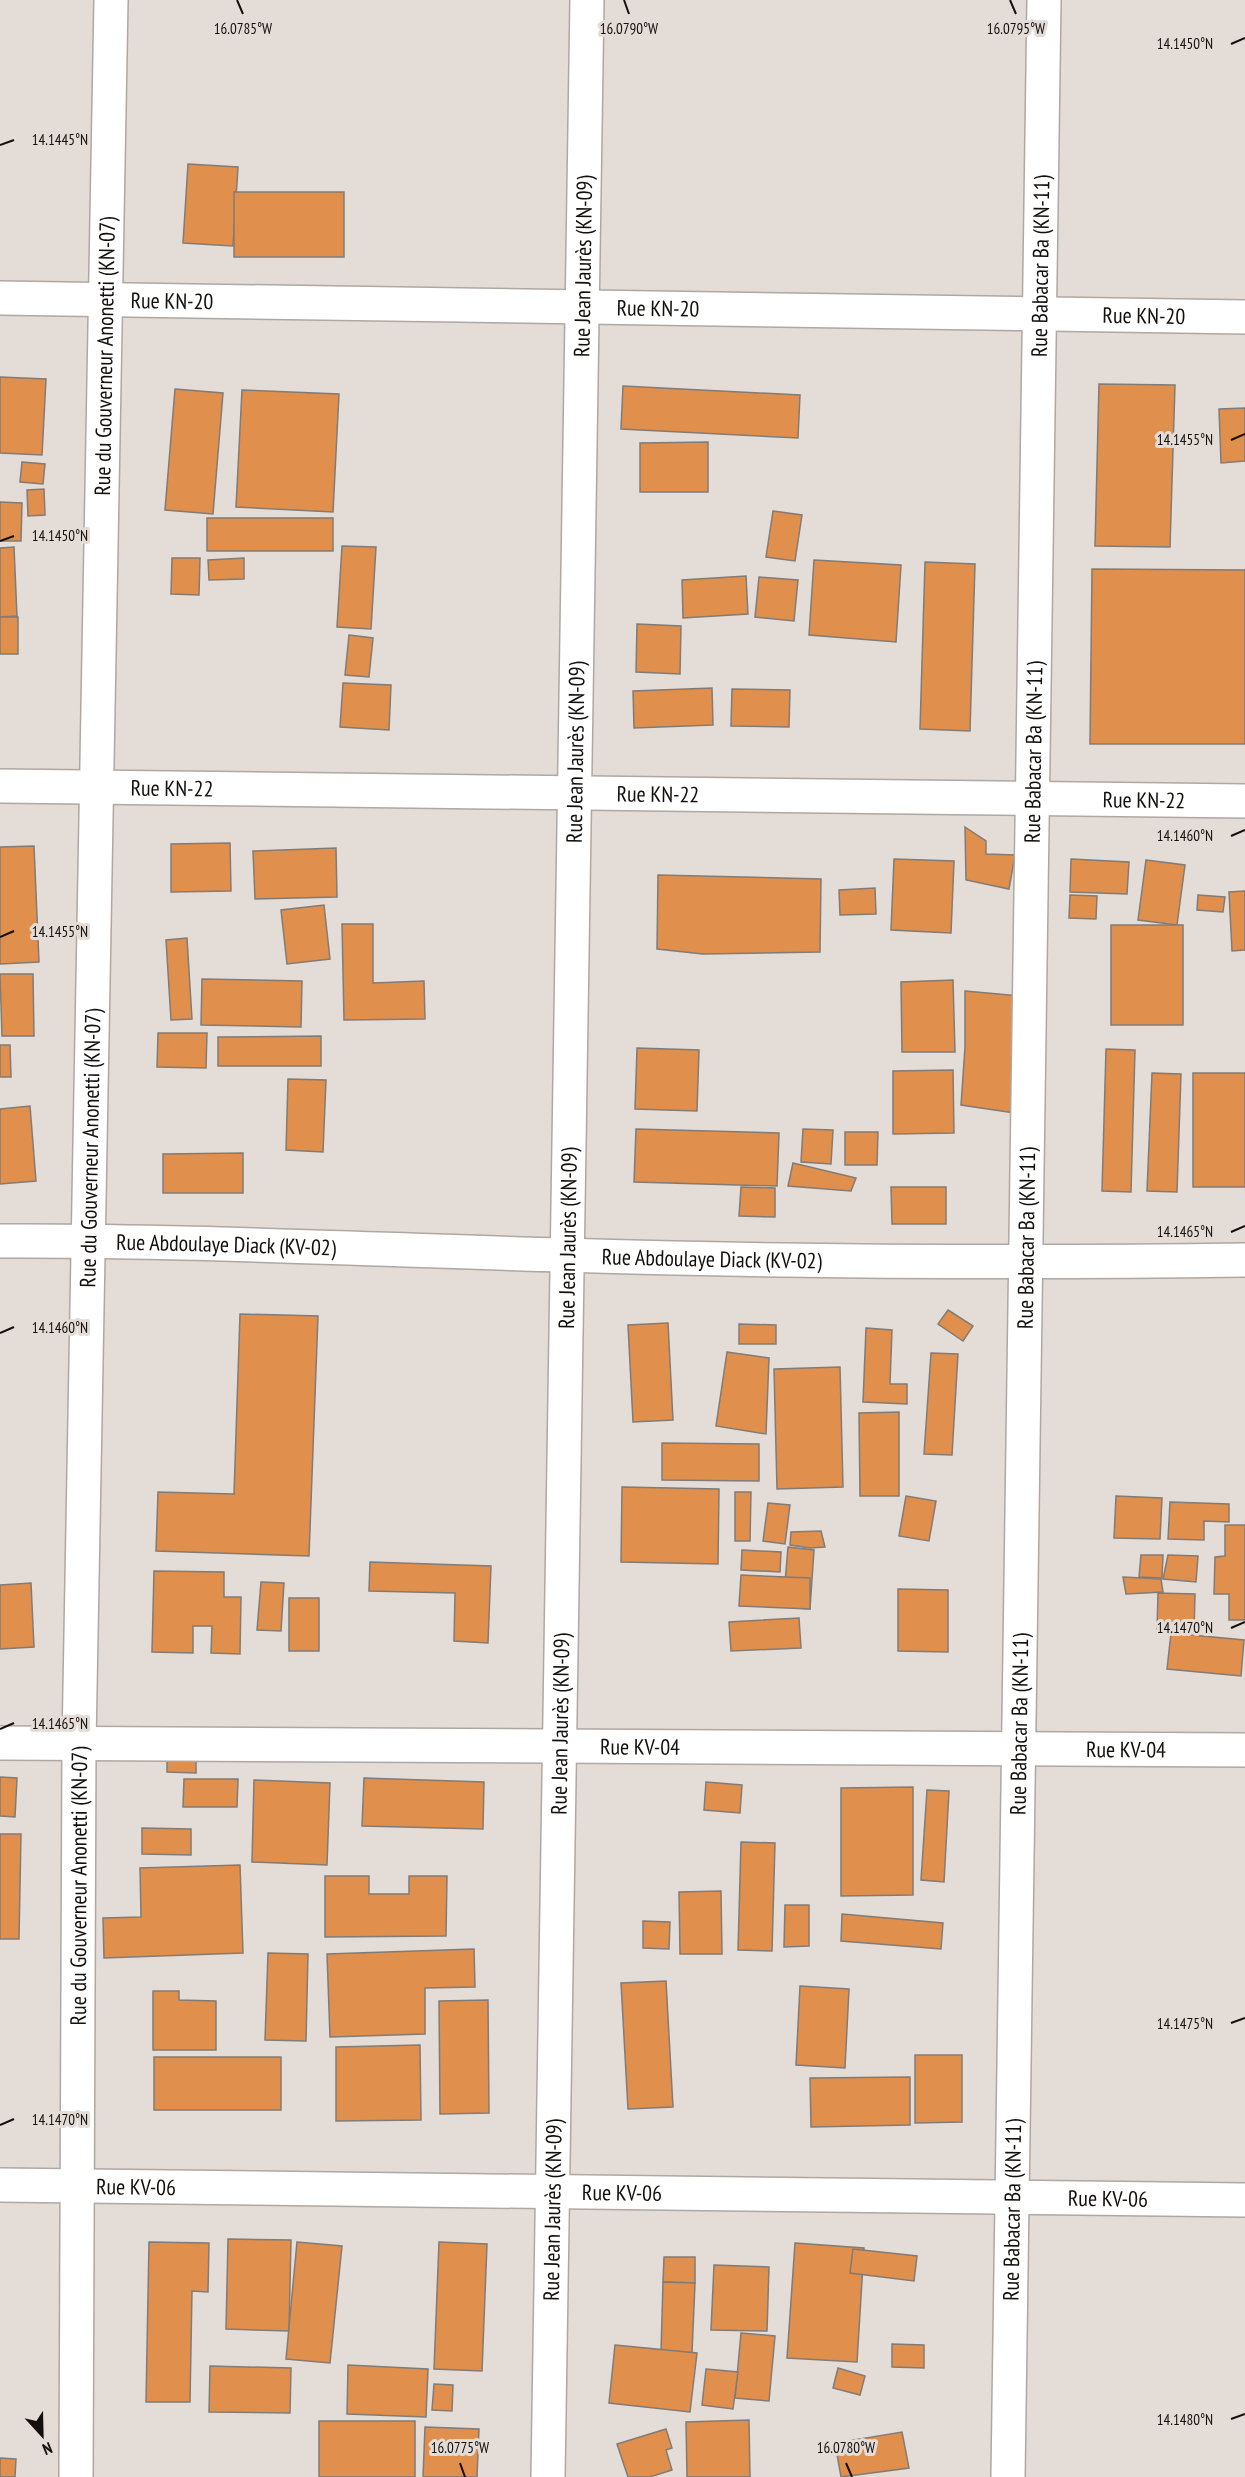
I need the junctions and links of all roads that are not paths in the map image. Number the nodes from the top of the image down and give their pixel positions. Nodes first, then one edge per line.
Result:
1 (111, 0) edge
2 (587, 0) edge
3 (1044, 0) edge
4 (0, 298) edge
5 (105, 300) junction
6 (583, 307) junction
7 (1040, 314) junction
8 (1245, 318) edge
9 (0, 786) edge
10 (96, 787) junction
11 (575, 793) junction
12 (1032, 799) junction
13 (1245, 801) edge
14 (88, 1240) junction
15 (0, 1241) edge
16 (567, 1255) junction
17 (1245, 1260) edge
18 (1025, 1263) junction
19 (0, 1743) edge
20 (79, 1744) junction
21 (560, 1746) junction
22 (1019, 1748) junction
23 (1245, 1750) edge
24 (0, 2185) edge
25 (77, 2186) junction
26 (553, 2192) junction
27 (1012, 2197) junction
28 (1245, 2199) edge
29 (76, 2477) edge
30 (548, 2477) edge
31 (1008, 2477) edge

1 - 5 street, Rue du Gouverneur Anonetti (KN-07)
2 - 6 street, Rue Jean Jaurès (KN-09)
3 - 7 street, Rue Babacar Ba (KN-11)
4 - 5 street, Rue KN-20
5 - 6 street, Rue KN-20
5 - 10 street, Rue du Gouverneur Anonetti (KN-07)
6 - 7 street, Rue KN-20
6 - 11 street, Rue Jean Jaurès (KN-09)
7 - 8 street, Rue KN-20
7 - 12 street, Rue Babacar Ba (KN-11)
9 - 10 street, Rue KN-22
10 - 11 street, Rue KN-22
10 - 14 street, Rue du Gouverneur Anonetti (KN-07)
11 - 12 street, Rue KN-22
11 - 16 street, Rue Jean Jaurès (KN-09)
12 - 13 street, Rue KN-22
12 - 18 street, Rue Babacar Ba (KN-11)
14 - 15 street, Rue Abdoulaye Diack (KV-02)
14 - 16 street, Rue Abdoulaye Diack (KV-02)
14 - 20 street, Rue du Gouverneur Anonetti (KN-07)
16 - 18 street, Rue Abdoulaye Diack (KV-02)
16 - 21 street, Rue Jean Jaurès (KN-09)
17 - 18 street, Rue Abdoulaye Diack (KV-02)
18 - 22 street, Rue Babacar Ba (KN-11)
19 - 20 street, Rue KV-04
20 - 21 street, Rue KV-04
20 - 25 street, Rue du Gouverneur Anonetti (KN-07)
21 - 22 street, Rue KV-04
21 - 26 street, Rue Jean Jaurès (KN-09)
22 - 23 street, Rue KV-04
22 - 27 street, Rue Babacar Ba (KN-11)
24 - 25 street, Rue KV-06
25 - 26 street, Rue KV-06
25 - 29 street, Rue du Gouverneur Anonetti (KN-07)
26 - 27 street, Rue KV-06
26 - 30 street, Rue Jean Jaurès (KN-09)
27 - 28 street, Rue KV-06
27 - 31 street, Rue Babacar Ba (KN-11)

